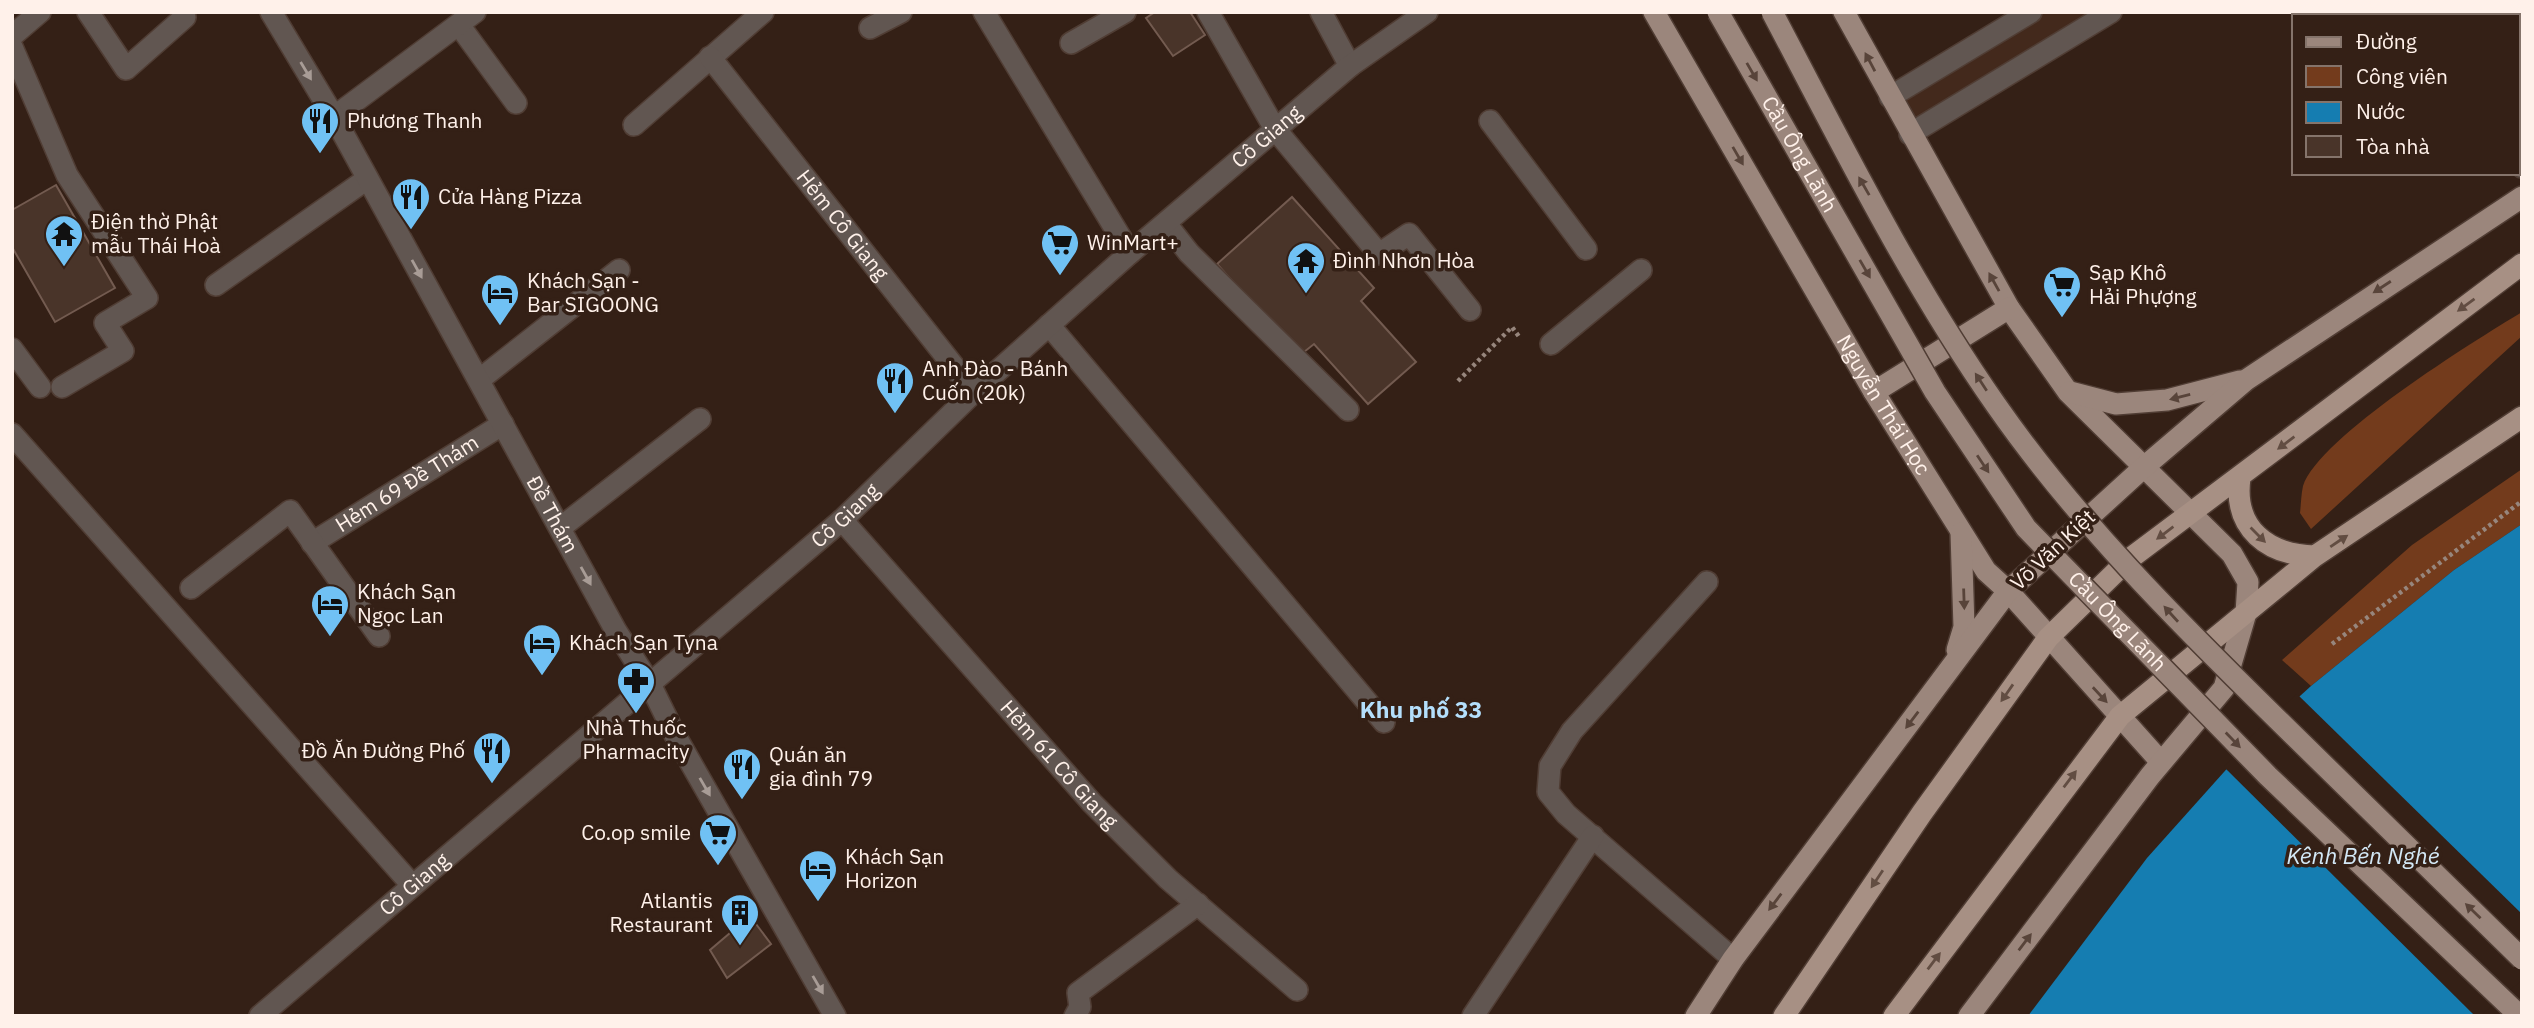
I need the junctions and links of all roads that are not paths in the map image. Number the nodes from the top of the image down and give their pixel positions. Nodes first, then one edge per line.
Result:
1 (40, 12) edge
2 (88, 12) edge
3 (271, 12) edge
4 (763, 12) edge
5 (901, 12) edge
6 (984, 12) edge
7 (1125, 12) edge
8 (1208, 12) edge
9 (1321, 12) edge
10 (1427, 12) edge
11 (1654, 12) edge
12 (1718, 12) edge
13 (1772, 12) edge
14 (1844, 12) edge
15 (2031, 12) edge
16 (2111, 12) edge
17 (185, 17) dead end
18 (467, 19) edge
19 (870, 28) dead end
20 (12, 36) edge
21 (1071, 43) dead end
22 (12, 47) edge
23 (710, 57) junction
24 (1350, 66) junction
25 (1890, 97) junction
26 (516, 103) dead end
27 (334, 117) junction
28 (1490, 121) dead end
29 (634, 125) dead end
30 (1275, 129) junction
31 (1910, 134) junction
32 (368, 179) junction
33 (2522, 197) edge
34 (1167, 225) junction
35 (1586, 249) dead end
36 (1130, 253) junction
37 (2522, 264) edge
38 (619, 270) dead end
39 (1642, 270) dead end
40 (216, 285) dead end
41 (2008, 308) junction
42 (1470, 310) dead end
43 (1049, 325) junction
44 (1552, 344) dead end
45 (12, 349) edge
46 (479, 380) junction
47 (2246, 380) junction
48 (40, 387) dead end
49 (62, 387) dead end
50 (974, 392) junction
51 (1874, 392) junction
52 (2068, 392) junction
53 (1348, 410) dead end
54 (2522, 417) edge
55 (700, 419) dead end
56 (503, 424) junction
57 (12, 434) edge
58 (2144, 467) junction
59 (2240, 478) junction
60 (2192, 513) junction
61 (842, 520) junction
62 (560, 528) junction
63 (1961, 531) junction
64 (312, 543) junction
65 (2315, 556) junction
66 (1707, 582) dead end
67 (191, 588) dead end
68 (2008, 591) junction
69 (2246, 613) junction
70 (379, 636) dead end
71 (2048, 638) junction
72 (1953, 666) junction
73 (650, 684) junction
74 (2120, 716) junction
75 (1384, 722) dead end
76 (2161, 762) junction
77 (1593, 836) junction
78 (412, 885) junction
79 (1198, 904) junction
80 (1733, 959) junction
81 (2522, 959) edge
82 (1297, 990) dead end
83 (260, 1016) edge
84 (835, 1016) edge
85 (1075, 1016) edge
86 (1473, 1016) edge
87 (1696, 1016) edge
88 (1784, 1016) edge
89 (1894, 1016) edge
90 (1969, 1016) edge
91 (2520, 1016) edge

1 - 20 street
2 - 17 street
3 -> 27 street, Ðề Thám
4 - 23 street
5 - 19 street
6 - 36 street
7 - 21 street
8 - 30 street
9 - 24 street
10 - 24 street, Cô Giang
11 -> 51 main road, Nguyễn Thái Học
12 -> 91 main road, Cầu Ông Lãnh, bridge
81 -> 13 main road, Cầu Ông Lãnh, bridge
25 -> 14 main road
15 - 25 street
16 - 31 street
18 - 26 street
18 - 27 street
22 - 49 street
23 - 29 street
23 - 50 street, Hẻm Cô Giang
24 - 30 street, Cô Giang
25 - 31 main road
27 - 32 street, Ðề Thám
28 - 35 street
30 - 34 street, Cô Giang
30 - 42 street
41 -> 31 main road
32 - 40 street
32 -> 46 street, Ðề Thám
33 -> 47 main road, Võ Văn Kiệt
34 - 36 street, Cô Giang
34 - 53 street
36 - 43 street, Cô Giang
37 -> 59 highway
38 - 46 street
39 - 44 street
41 - 51 main road
41 - 52 main road
43 - 50 street, Cô Giang
43 - 75 street
45 - 48 street
46 - 56 street, Ðề Thám
47 -> 52 main road
47 - 58 main road, Võ Văn Kiệt
50 - 61 street, Cô Giang
51 - 63 main road, Nguyễn Thái Học
52 - 58 main road
65 -> 54 highway
55 - 62 street
56 - 62 street, Ðề Thám
56 - 64 street, Hẻm 69 Đề Thám
57 - 78 street
58 - 60 main road
58 - 68 main road, Võ Văn Kiệt
59 - 60 highway
59 -> 65 highway
60 - 69 main road
60 -> 71 highway
61 - 73 street, Cô Giang
61 - 79 street, Hẻm 61 Cô Giang
62 -> 73 street, Ðề Thám
63 - 68 main road, Nguyễn Thái Học
63 -> 72 main road
64 - 67 street, Hẻm 69 Đề Thám
64 - 70 street, Hẻm 69 Đề Thám
65 - 69 highway
66 - 77 street
68 - 71 main road, Nguyễn Thái Học
68 - 72 main road, Võ Văn Kiệt
69 - 74 highway
69 - 76 main road
71 -> 74 main road, Nguyễn Thái Học
71 -> 88 highway
72 -> 80 main road, Võ Văn Kiệt
73 - 78 street, Cô Giang
73 -> 84 street, Ðề Thám
74 - 76 main road, Nguyễn Thái Học
89 -> 74 highway
90 -> 76 main road
77 - 80 street
77 - 86 street
78 - 83 street, Cô Giang
79 - 82 street, Hẻm 61 Cô Giang
79 - 85 street
80 - 87 main road, Võ Văn Kiệt

